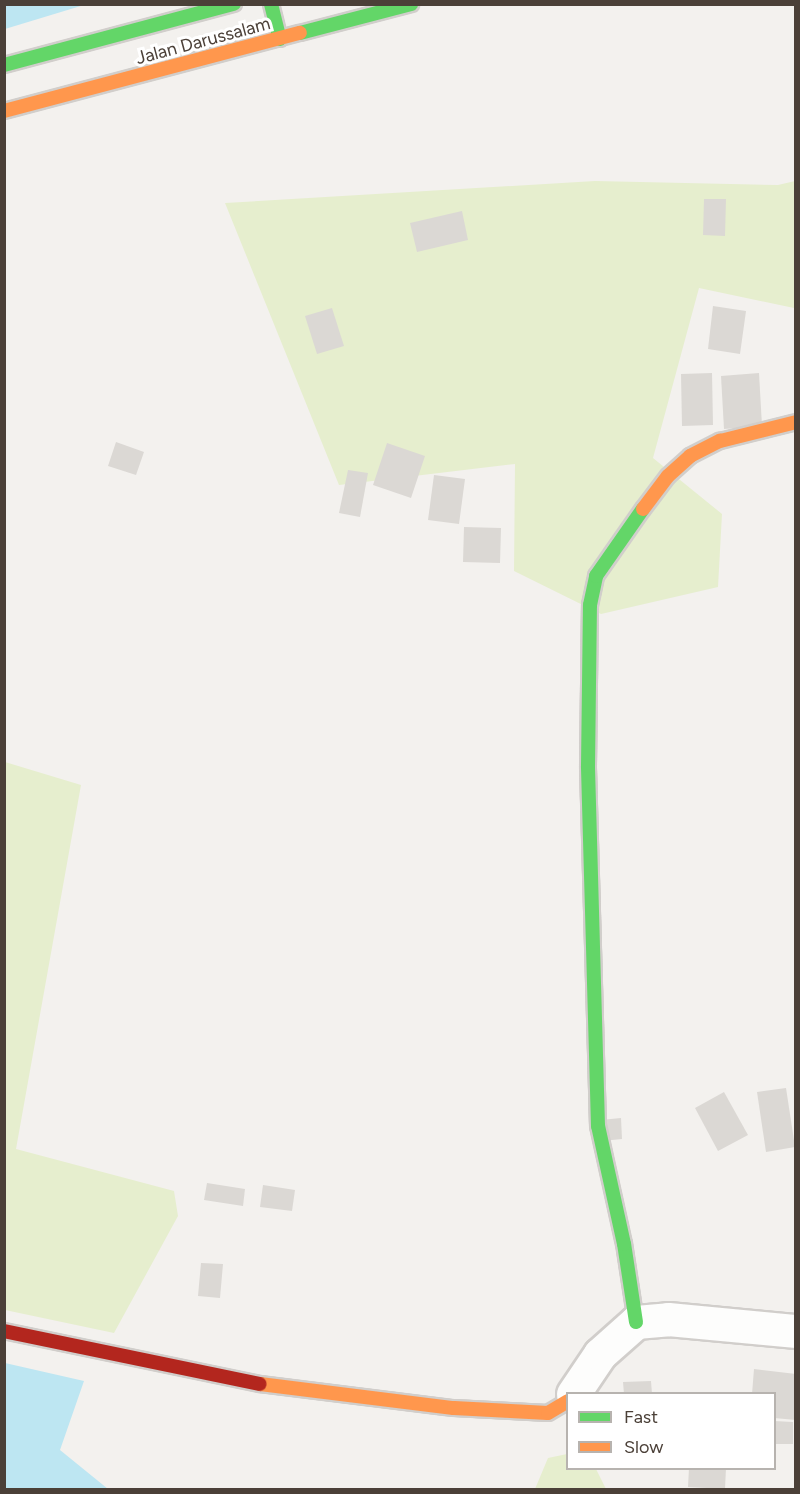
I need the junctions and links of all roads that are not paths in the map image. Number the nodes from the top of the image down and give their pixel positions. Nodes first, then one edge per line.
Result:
1 (234, 4) edge
2 (271, 4) edge
3 (411, 4) edge
4 (280, 39) junction
5 (4, 65) edge
6 (4, 111) edge
7 (795, 422) edge
8 (636, 1322) junction
9 (4, 1331) edge
10 (795, 1331) edge
11 (574, 1392) edge
12 (566, 1402) edge

1 - 5 street, Jalan Darussalam
2 - 4 street
3 - 4 street, Jalan Darussalam
4 - 6 street, Jalan Darussalam
7 - 8 street
8 - 10 street
8 - 11 street
9 - 12 street

